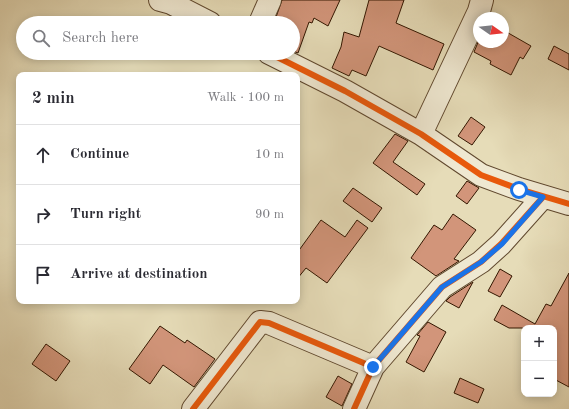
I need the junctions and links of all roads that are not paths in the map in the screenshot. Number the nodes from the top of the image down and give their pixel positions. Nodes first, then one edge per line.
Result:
1 (160, 0) edge
2 (270, 0) edge
3 (482, 0) edge
4 (196, 16) edge
5 (263, 16) edge
6 (283, 60) edge
7 (421, 134) junction
8 (543, 197) junction
9 (569, 204) edge
10 (373, 367) junction
11 (193, 409) edge
12 (354, 409) edge

1 - 4 street
2 - 5 street
3 - 7 street
6 - 7 street
7 - 8 street
8 - 9 street
8 - 10 street
10 - 11 street
10 - 12 street

